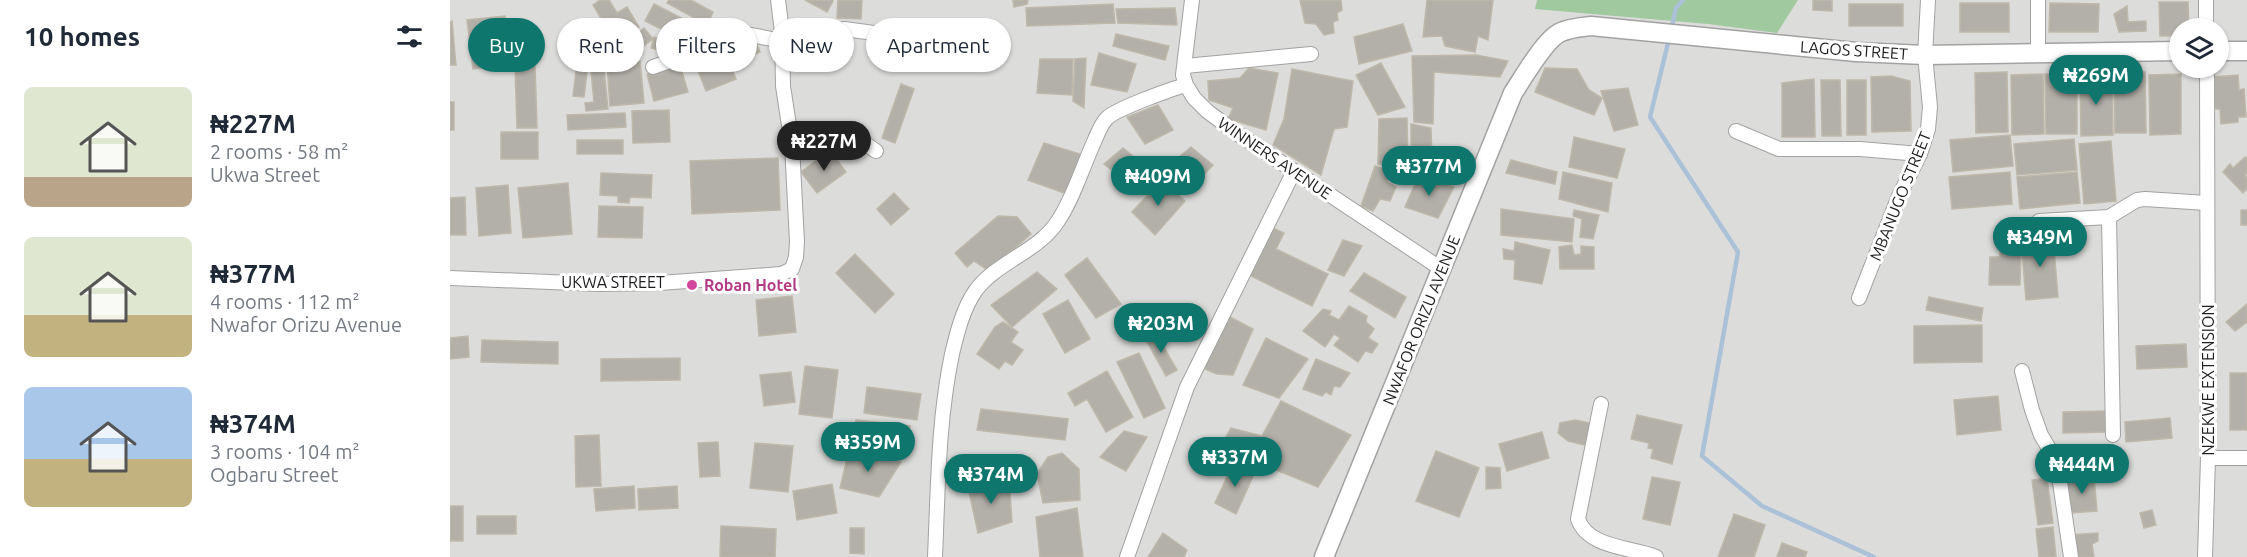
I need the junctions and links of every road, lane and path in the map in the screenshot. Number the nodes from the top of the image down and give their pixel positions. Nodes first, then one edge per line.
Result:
1 (778, 0) edge
2 (1192, 0) edge
3 (1928, 0) edge
4 (2038, 0) edge
5 (2206, 0) edge
6 (780, 18) edge
7 (2206, 18) edge
8 (769, 38) edge
9 (2169, 51) edge
10 (2229, 51) edge
11 (2247, 51) edge
12 (1539, 53) joint
13 (1311, 54) dead end
14 (2038, 54) junction
15 (1925, 55) junction
16 (1185, 66) junction
17 (653, 67) dead end
18 (783, 72) edge
19 (2207, 78) edge
20 (1186, 84) junction
21 (1736, 131) dead end
22 (792, 145) junction
23 (876, 151) dead end
24 (1920, 154) junction
25 (1294, 171) junction
26 (2207, 203) junction
27 (2109, 217) junction
28 (2038, 220) dead end
29 (1443, 270) junction
30 (450, 278) edge
31 (1859, 298) dead end
32 (2022, 371) dead end
33 (1601, 404) dead end
34 (2113, 435) dead end
35 (2208, 458) junction
36 (2247, 458) edge
37 (1617, 552) edge
38 (935, 557) edge
39 (1127, 557) edge
40 (1324, 557) edge
41 (1656, 557) edge
42 (2071, 557) edge
43 (2205, 557) edge

1 - 6 street, UKWA STREET
2 - 16 street
3 - 15 street, MBANUGO STREET
4 - 14 street
5 - 7 street
8 - 17 street
9 - 14 street, LAGOS STREET
10 - 11 street
12 - 15 street, LAGOS STREET
12 - 29 street, NWAFOR ORIZU AVENUE
13 - 16 street
14 - 15 street, LAGOS STREET
15 - 24 street, MBANUGO STREET
16 - 20 street
18 - 22 street, UKWA STREET
19 - 26 street, NZEKWE EXTENSION
20 - 25 street, WINNERS AVENUE
20 - 38 street
21 - 24 street
22 - 23 street
22 - 30 street, UKWA STREET
24 - 31 street, MBANUGO STREET
25 - 29 street, WINNERS AVENUE
25 - 39 street
26 - 27 street
26 - 35 street, NZEKWE EXTENSION
27 - 28 street
27 - 34 street
29 - 40 street, NWAFOR ORIZU AVENUE
32 - 42 street
33 - 37 street
35 - 36 street
35 - 43 street, NZEKWE EXTENSION
37 - 41 street

